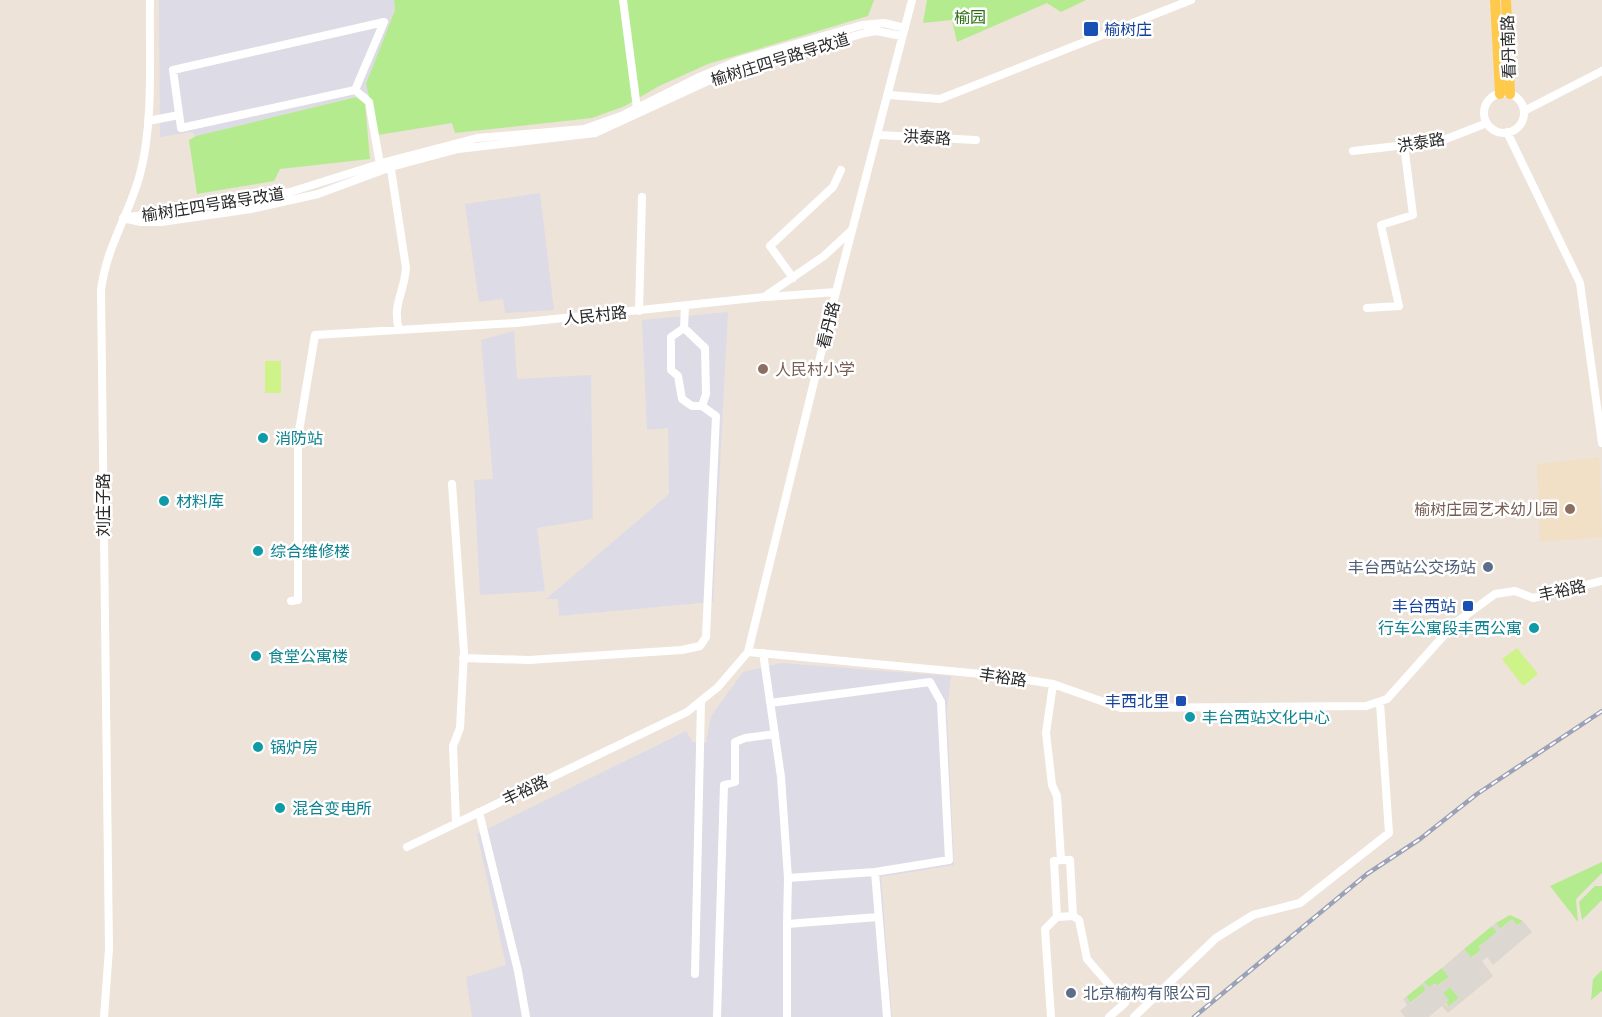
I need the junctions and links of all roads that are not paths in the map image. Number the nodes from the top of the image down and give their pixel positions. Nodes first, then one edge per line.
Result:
1 (150, 0) edge
2 (622, 0) edge
3 (912, 0) edge
4 (1191, 0) edge
5 (1495, 0) edge
6 (1506, 0) edge
7 (904, 32) junction
8 (1602, 71) edge
9 (356, 90) junction
10 (889, 94) junction
11 (1505, 94) junction
12 (638, 108) junction
13 (1524, 111) junction
14 (179, 115) junction
15 (147, 121) junction
16 (1487, 123) junction
17 (1507, 132) junction
18 (878, 135) junction
19 (976, 140) dead end
20 (1404, 145) junction
21 (1353, 151) dead end
22 (380, 164) junction
23 (390, 164) junction
24 (842, 170) dead end
25 (642, 197) dead end
26 (123, 218) junction
27 (852, 230) junction
28 (793, 278) junction
29 (836, 292) junction
30 (764, 297) junction
31 (685, 306) junction
32 (1367, 308) dead end
33 (639, 311) junction
34 (684, 328) junction
35 (399, 330) junction
36 (702, 406) junction
37 (1602, 443) edge
38 (452, 484) dead end
39 (1602, 581) edge
40 (291, 601) dead end
41 (748, 652) junction
42 (763, 653) junction
43 (463, 658) junction
44 (1053, 684) junction
45 (701, 702) junction
46 (770, 703) junction
47 (1380, 703) junction
48 (775, 734) junction
49 (479, 812) junction
50 (456, 823) junction
51 (407, 847) dead end
52 (1061, 860) junction
53 (875, 872) junction
54 (788, 878) junction
55 (1073, 916) junction
56 (878, 917) junction
57 (1057, 917) junction
58 (787, 924) junction
59 (695, 974) dead end
60 (104, 1017) edge
61 (526, 1017) edge
62 (717, 1017) edge
63 (787, 1017) edge
64 (887, 1017) edge
65 (1051, 1017) edge
66 (1109, 1017) edge
67 (1134, 1017) edge

1 - 15 street, 刘庄子路
2 - 12 street
3 - 7 street, 看丹路
4 - 10 street
5 - 11 main road, 看丹南路
6 - 11 main road, 看丹南路
7 - 10 street, 看丹路
7 - 12 street, 榆树庄四号路导改道
7 - 23 street, 榆树庄四号路导改道
8 - 13 street
9 - 14 street
9 - 14 street
9 - 22 street
10 - 18 street, 看丹路
11 - 13 street
11 - 16 street
12 - 23 street, 榆树庄四号路导改道
13 - 17 street
14 - 15 street
15 - 26 street, 刘庄子路
16 - 17 street
16 - 20 street, 洪泰路
17 - 37 street
18 - 19 street, 洪泰路
18 - 27 street, 看丹路
20 - 21 street, 洪泰路
20 - 32 street
22 - 23 street, 榆树庄四号路导改道
22 - 26 street, 榆树庄四号路导改道
23 - 26 street, 榆树庄四号路导改道
23 - 35 street
24 - 28 street
25 - 33 street
26 - 60 street, 刘庄子路
27 - 28 street, 人民村路
27 - 29 street, 看丹路
28 - 30 street, 人民村路
29 - 30 street
29 - 41 street, 看丹路
30 - 31 street, 人民村路
31 - 33 street, 人民村路
31 - 34 street
33 - 35 street, 人民村路
34 - 36 street
34 - 36 street
35 - 40 street, 人民村路
36 - 43 street
38 - 43 street
39 - 47 street, 丰裕路
41 - 42 street, 丰裕路
41 - 45 street, 丰裕路
42 - 44 street, 丰裕路
42 - 46 street
43 - 50 street
44 - 47 street, 丰裕路
44 - 52 street
45 - 49 street, 丰裕路
45 - 59 street
46 - 48 street
46 - 53 street
47 - 67 street
48 - 54 street
48 - 62 street
49 - 50 street, 丰裕路
49 - 61 street
50 - 51 street, 丰裕路
52 - 55 street
52 - 57 street
53 - 54 street
53 - 56 street
54 - 58 street
55 - 57 street
55 - 66 street
56 - 58 street
56 - 64 street
57 - 65 street
58 - 63 street

